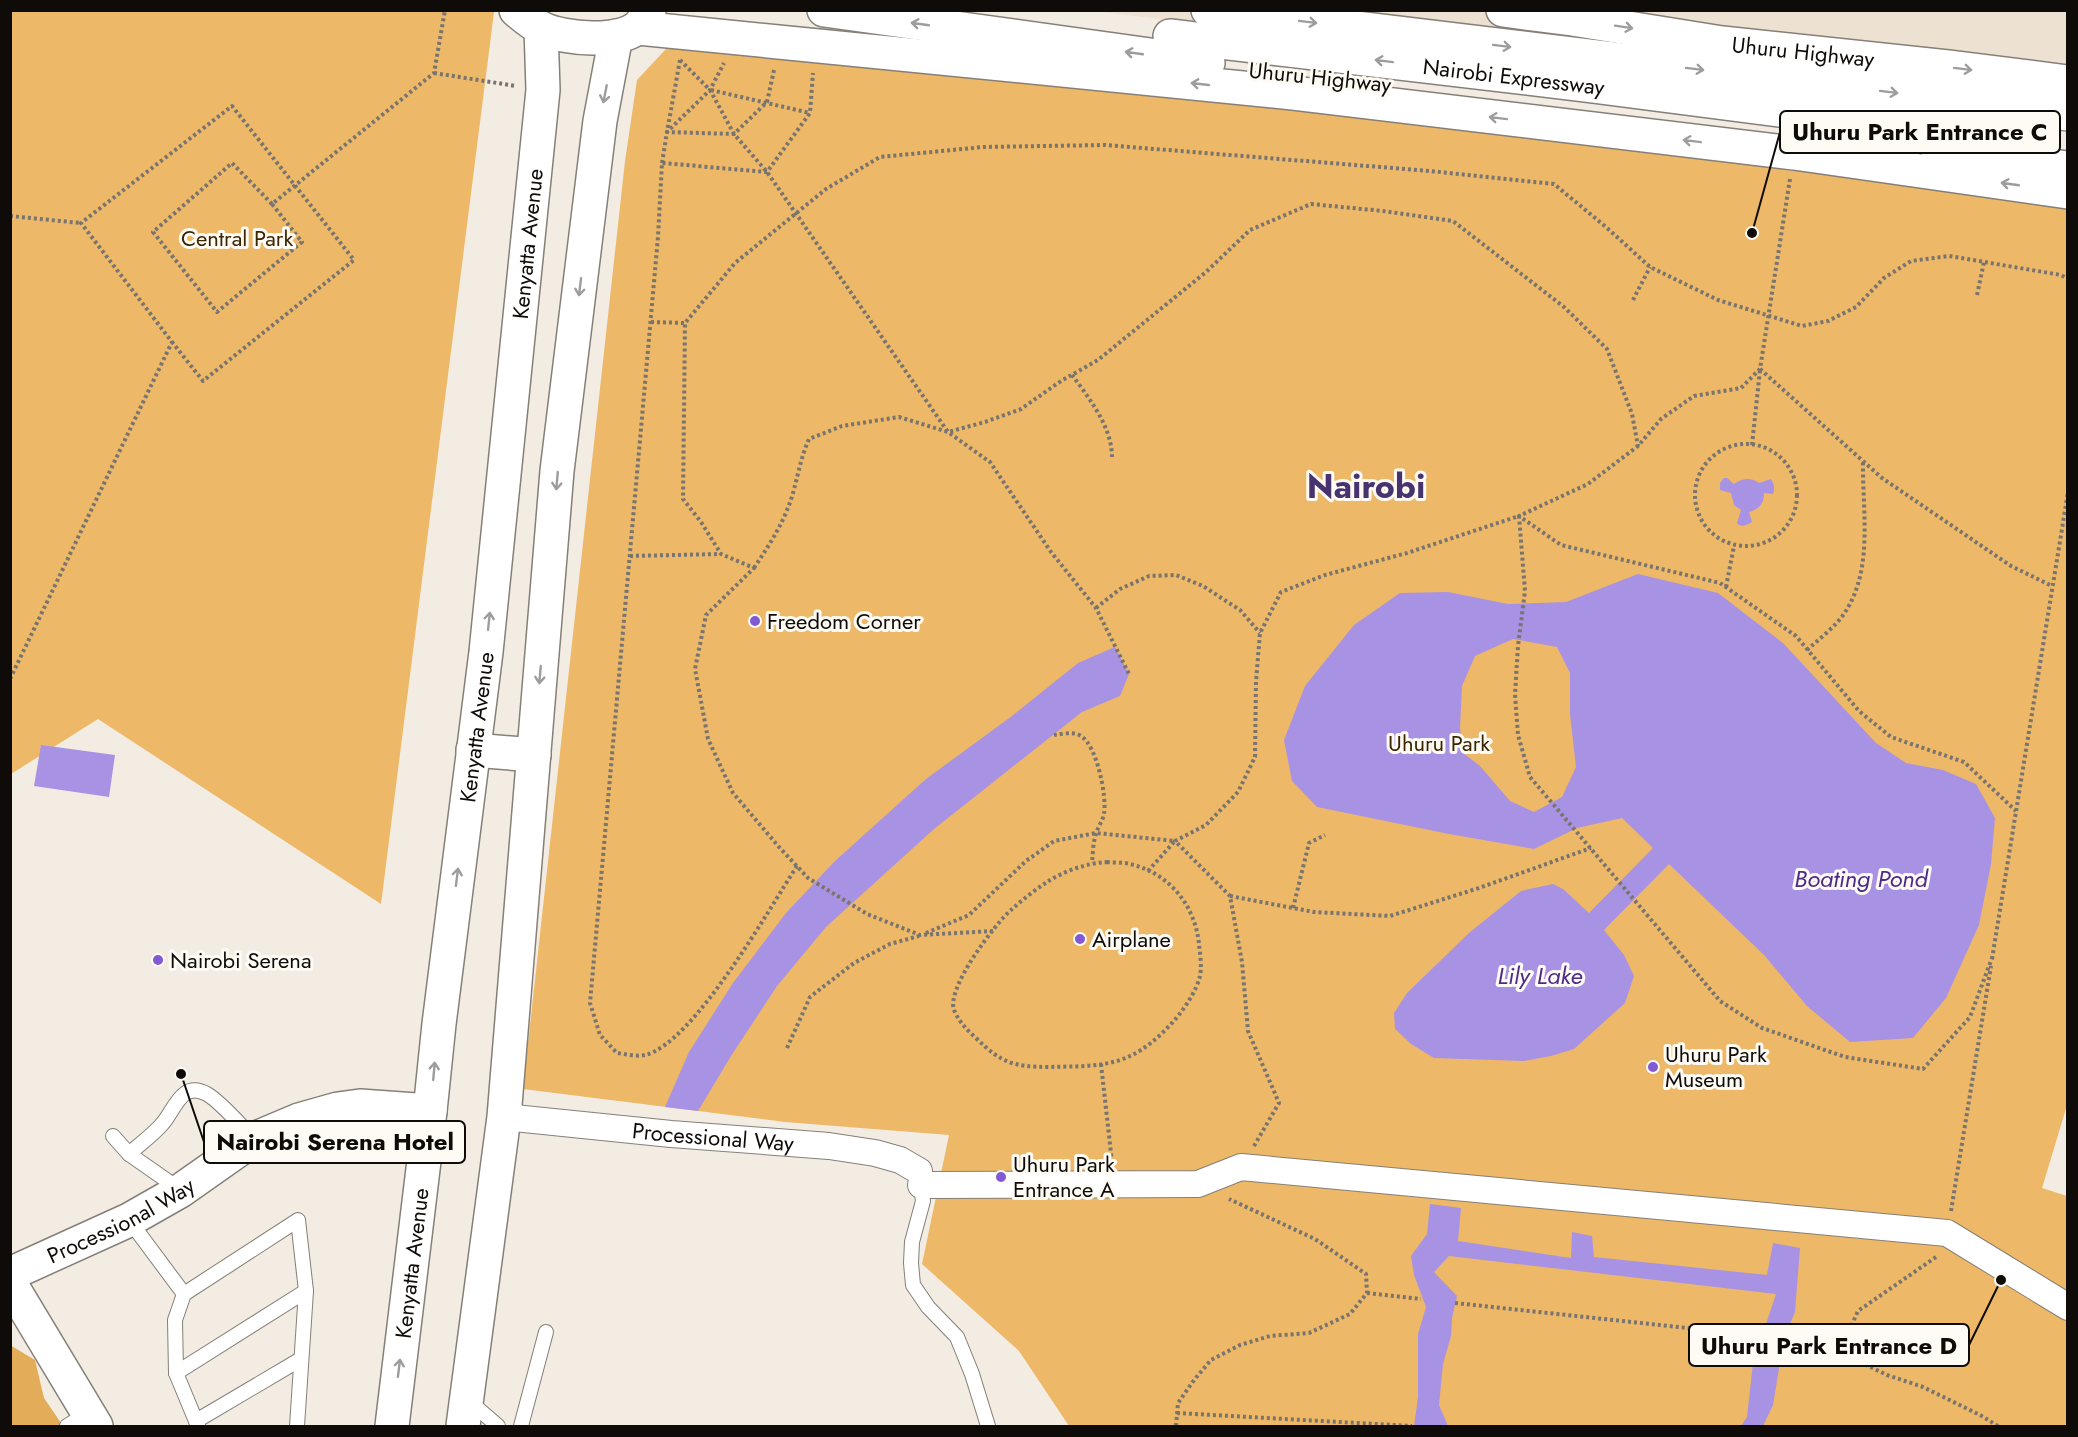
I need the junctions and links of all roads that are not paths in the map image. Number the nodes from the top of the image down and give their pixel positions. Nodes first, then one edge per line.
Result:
1 (824, 10) edge
2 (959, 10) edge
3 (1208, 10) edge
4 (1503, 10) edge
5 (1573, 15) edge
6 (528, 20) edge
7 (634, 25) edge
8 (2067, 82) edge
9 (2067, 114) edge
10 (2067, 147) edge
11 (2067, 168) edge
12 (2067, 192) edge
13 (473, 750) junction
14 (534, 755) junction
15 (430, 1111) junction
16 (504, 1117) junction
17 (113, 1136) dead end
18 (254, 1139) junction
19 (129, 1154) junction
20 (920, 1178) junction
21 (180, 1191) junction
22 (129, 1220) junction
23 (10, 1274) edge
24 (10, 1283) edge
25 (306, 1291) junction
26 (184, 1294) junction
27 (2067, 1307) edge
28 (546, 1332) dead end
29 (301, 1359) junction
30 (176, 1373) junction
31 (465, 1413) edge
32 (84, 1422) edge
33 (197, 1424) edge
34 (297, 1426) edge
35 (392, 1426) edge
36 (498, 1426) edge
37 (521, 1426) edge
38 (988, 1426) edge

11 -> 1 main road, Uhuru Highway
10 -> 2 main road, Nairobi Expressway
3 -> 9 main road, Nairobi Expressway
4 - 5 main road, Uhuru Highway
5 -> 8 main road, Uhuru Highway
6 - 7 main road
13 -> 6 main road, Kenyatta Avenue
12 -> 7 main road
7 -> 14 main road
13 - 14 main road
15 -> 13 main road, Kenyatta Avenue
14 - 16 main road
15 - 18 main road, Processional Way
35 -> 15 main road, Kenyatta Avenue
16 - 20 street, Processional Way
16 - 31 main road
17 - 19 lane
18 - 19 lane
18 - 21 main road, Processional Way
19 - 21 lane
20 - 27 street
20 - 38 lane
21 - 22 main road, Processional Way
22 - 23 main road, Processional Way
22 - 26 lane
24 - 32 main road
25 - 26 lane
25 - 29 lane
25 - 30 lane
26 - 30 lane
28 - 37 lane
29 - 33 lane
29 - 34 lane
30 - 33 lane
31 - 36 lane

